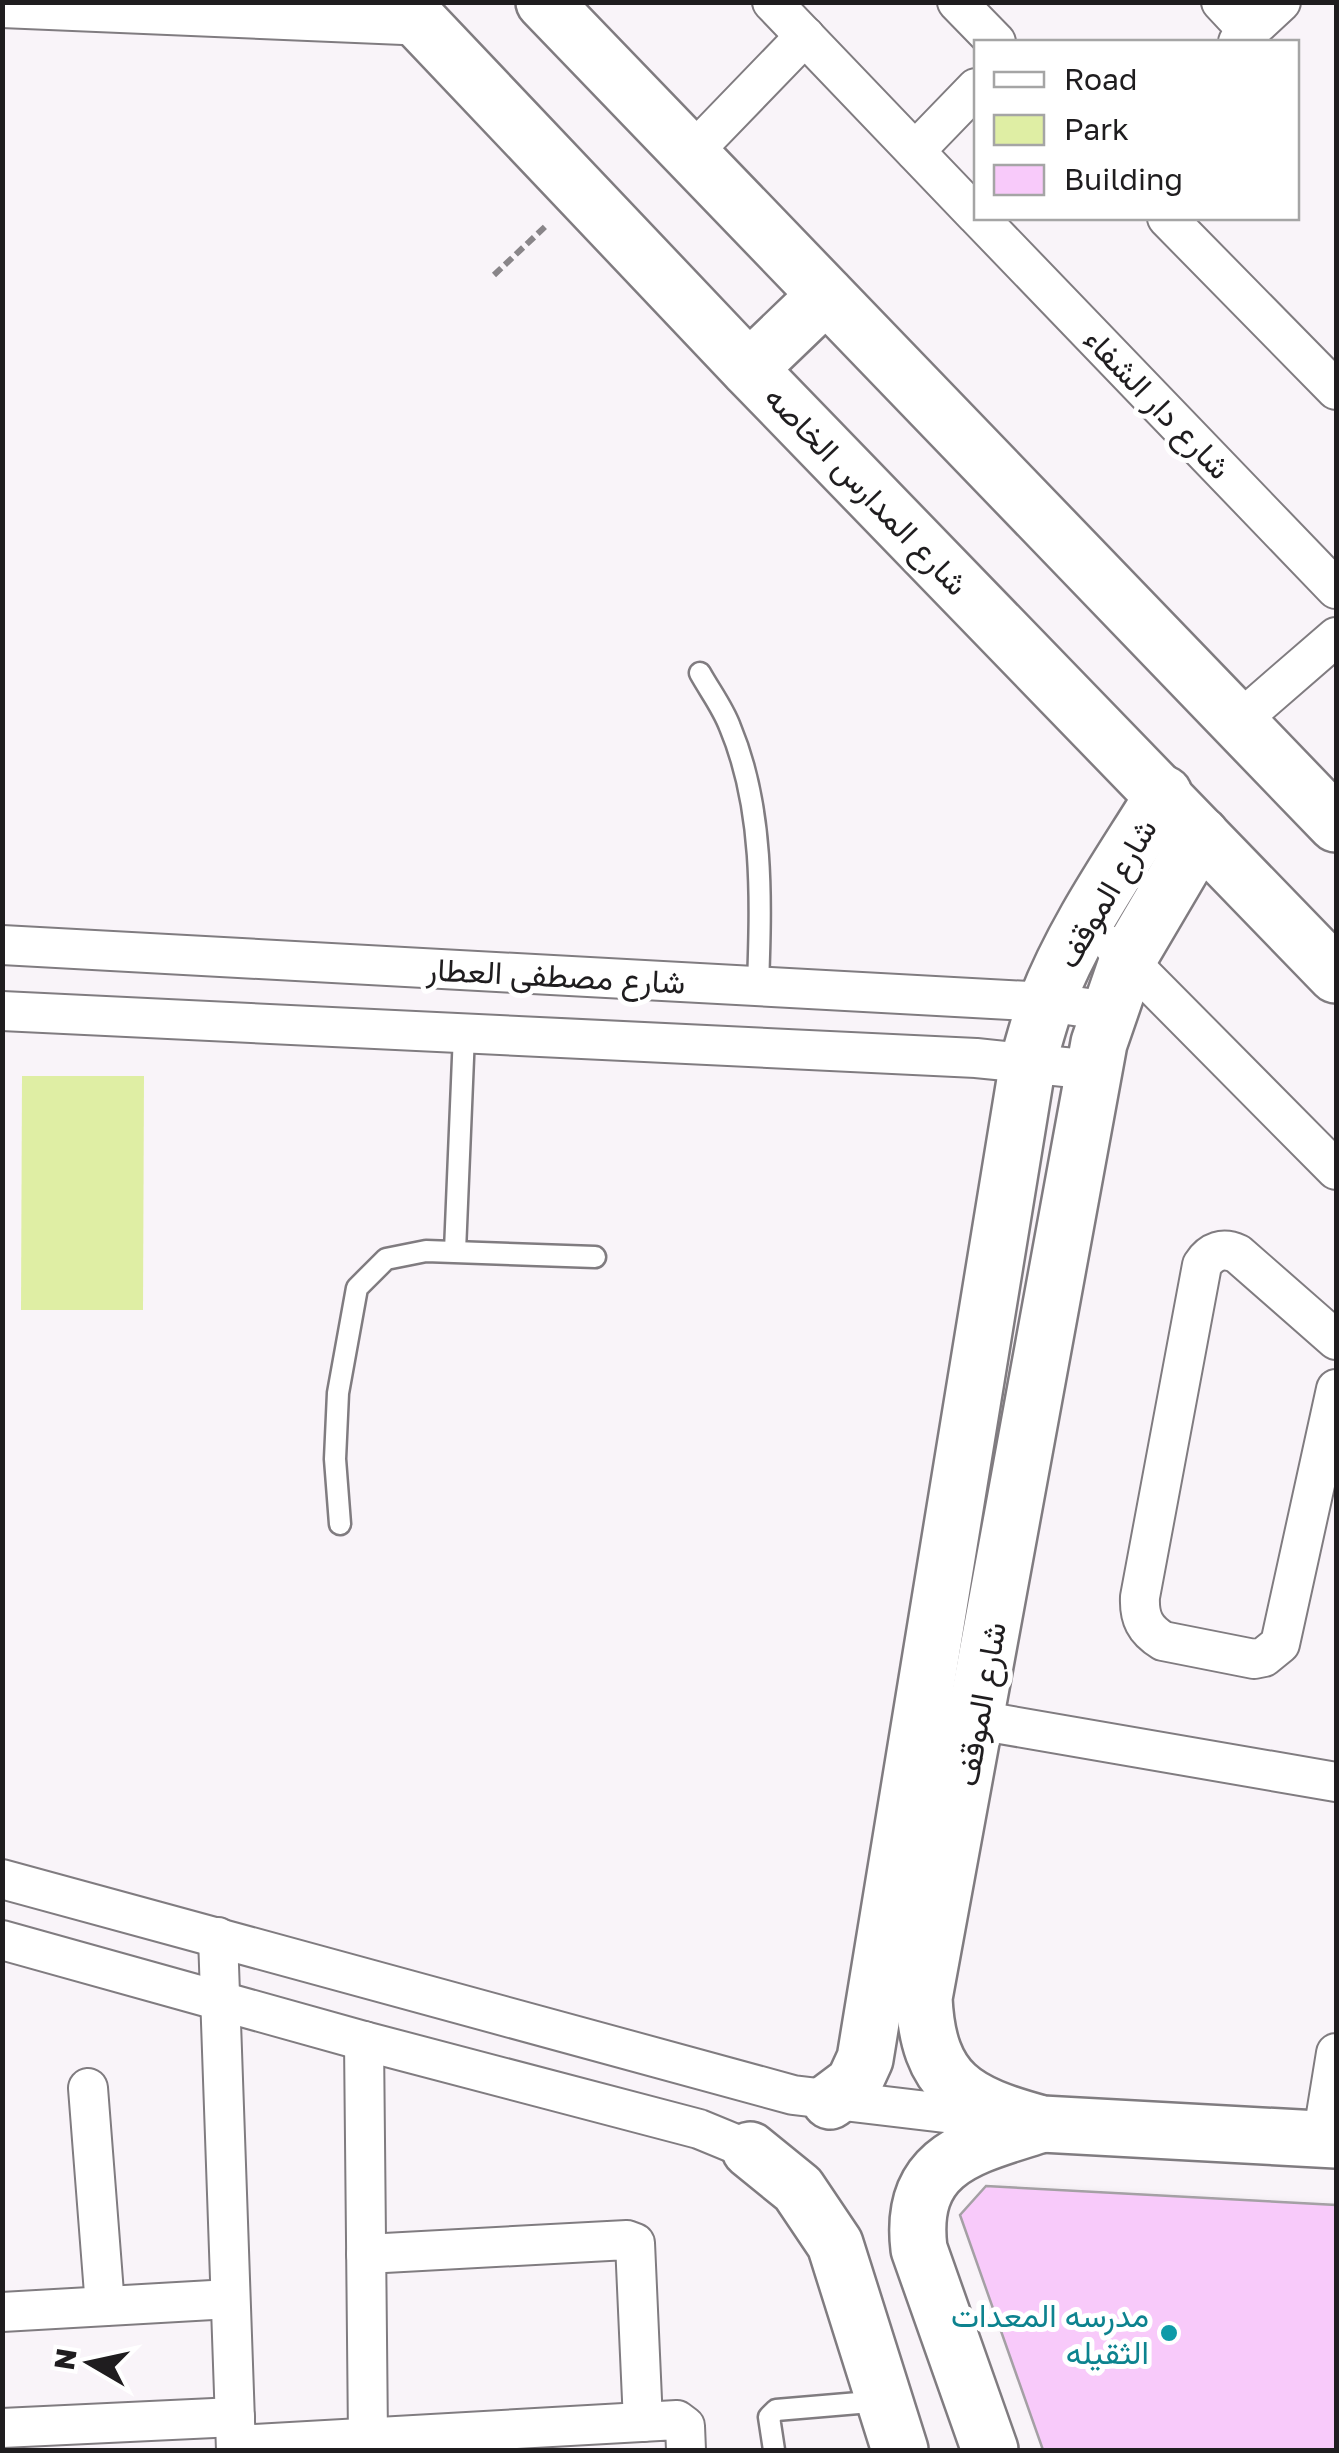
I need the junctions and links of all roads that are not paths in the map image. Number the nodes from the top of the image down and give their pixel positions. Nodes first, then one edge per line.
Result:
1 (544, 2) edge
2 (772, 2) edge
3 (957, 2) edge
4 (1220, 2) edge
5 (1281, 2) edge
6 (2, 8) edge
7 (414, 14) edge
8 (804, 36) junction
9 (1244, 37) edge
10 (994, 40) edge
11 (974, 90) edge
12 (915, 151) junction
13 (690, 155) junction
14 (974, 212) edge
15 (982, 220) edge
16 (1169, 220) edge
17 (826, 295) junction
18 (750, 369) junction
19 (1334, 384) edge
20 (1336, 589) edge
21 (1336, 637) edge
22 (700, 673) dead end
23 (1238, 722) junction
24 (1164, 794) junction
25 (1336, 824) edge
26 (1200, 835) junction
27 (1086, 920) junction
28 (2, 945) edge
29 (1128, 958) junction
30 (257, 960) junction
31 (1336, 975) edge
32 (758, 986) junction
33 (1047, 1002) junction
34 (2, 1011) edge
35 (1108, 1011) junction
36 (254, 1023) junction
37 (464, 1034) junction
38 (1028, 1062) junction
39 (1094, 1070) junction
40 (1336, 1170) edge
41 (456, 1251) junction
42 (595, 1258) dead end
43 (1336, 1340) edge
44 (1336, 1389) edge
45 (340, 1524) dead end
46 (977, 1720) junction
47 (1336, 1782) edge
48 (2, 1880) edge
49 (218, 1937) junction
50 (2, 1940) edge
51 (901, 1992) junction
52 (220, 2000) junction
53 (364, 2041) junction
54 (1336, 2053) edge
55 (88, 2088) dead end
56 (830, 2101) junction
57 (1042, 2124) junction
58 (1329, 2140) edge
59 (750, 2150) joint
60 (366, 2254) junction
61 (230, 2299) junction
62 (104, 2306) junction
63 (2, 2312) edge
64 (643, 2422) junction
65 (892, 2426) edge
66 (2, 2428) edge
67 (235, 2437) edge
68 (368, 2437) junction
69 (421, 2442) edge
70 (686, 2450) edge
71 (774, 2450) edge
72 (990, 2450) edge

1 - 13 street
2 - 8 street, شارع دار الشفاء
3 - 10 street
4 - 9 street
5 - 9 street
6 - 7 street
7 - 18 street, شارع المدارس الخاصه
8 - 12 street, شارع دار الشفاء
8 - 13 street
11 - 12 street
12 - 14 street, شارع دار الشفاء
13 - 17 street
15 - 20 street, شارع دار الشفاء
16 - 19 street
17 - 18 street
17 - 23 street
18 - 24 street, شارع المدارس الخاصه
21 - 23 street
22 - 32 lane
23 - 25 street
24 - 26 street, شارع المدارس الخاصه
24 - 27 street, شارع الموقف
26 - 29 street, شارع الموقف
26 - 31 street, شارع المدارس الخاصه
27 - 29 street
27 - 33 street, شارع الموقف
28 - 30 street, شارع مصطفى العطار
29 - 35 street, شارع الموقف
29 - 40 street
30 - 32 street, شارع مصطفى العطار
30 - 36 street
32 - 33 street, شارع مصطفى العطار
33 - 35 street, شارع مصطفى العطار
33 - 38 street, شارع الموقف
34 - 36 street, شارع مصطفى العطار
35 - 39 street, شارع الموقف
36 - 37 street, شارع مصطفى العطار
37 - 38 street, شارع مصطفى العطار
37 - 41 lane
38 - 39 street, شارع مصطفى العطار
38 - 51 street, شارع الموقف
39 - 46 street, شارع الموقف
41 - 42 lane
41 - 45 lane
43 - 44 street
46 - 47 street
46 - 51 street, شارع الموقف
48 - 49 street
49 - 52 street
49 - 56 street
50 - 52 street
51 - 56 street, شارع الموقف
51 - 57 street, شارع الموقف
52 - 53 street
52 - 61 street
53 - 59 street
53 - 60 street
54 - 58 street
55 - 62 street
56 - 57 street
57 - 58 street
57 - 72 street
59 - 65 street
60 - 64 street
60 - 68 street
61 - 62 street
61 - 67 street
62 - 63 street
64 - 69 street
64 - 70 street
65 - 71 lane
66 - 67 street
67 - 68 street
68 - 69 street

